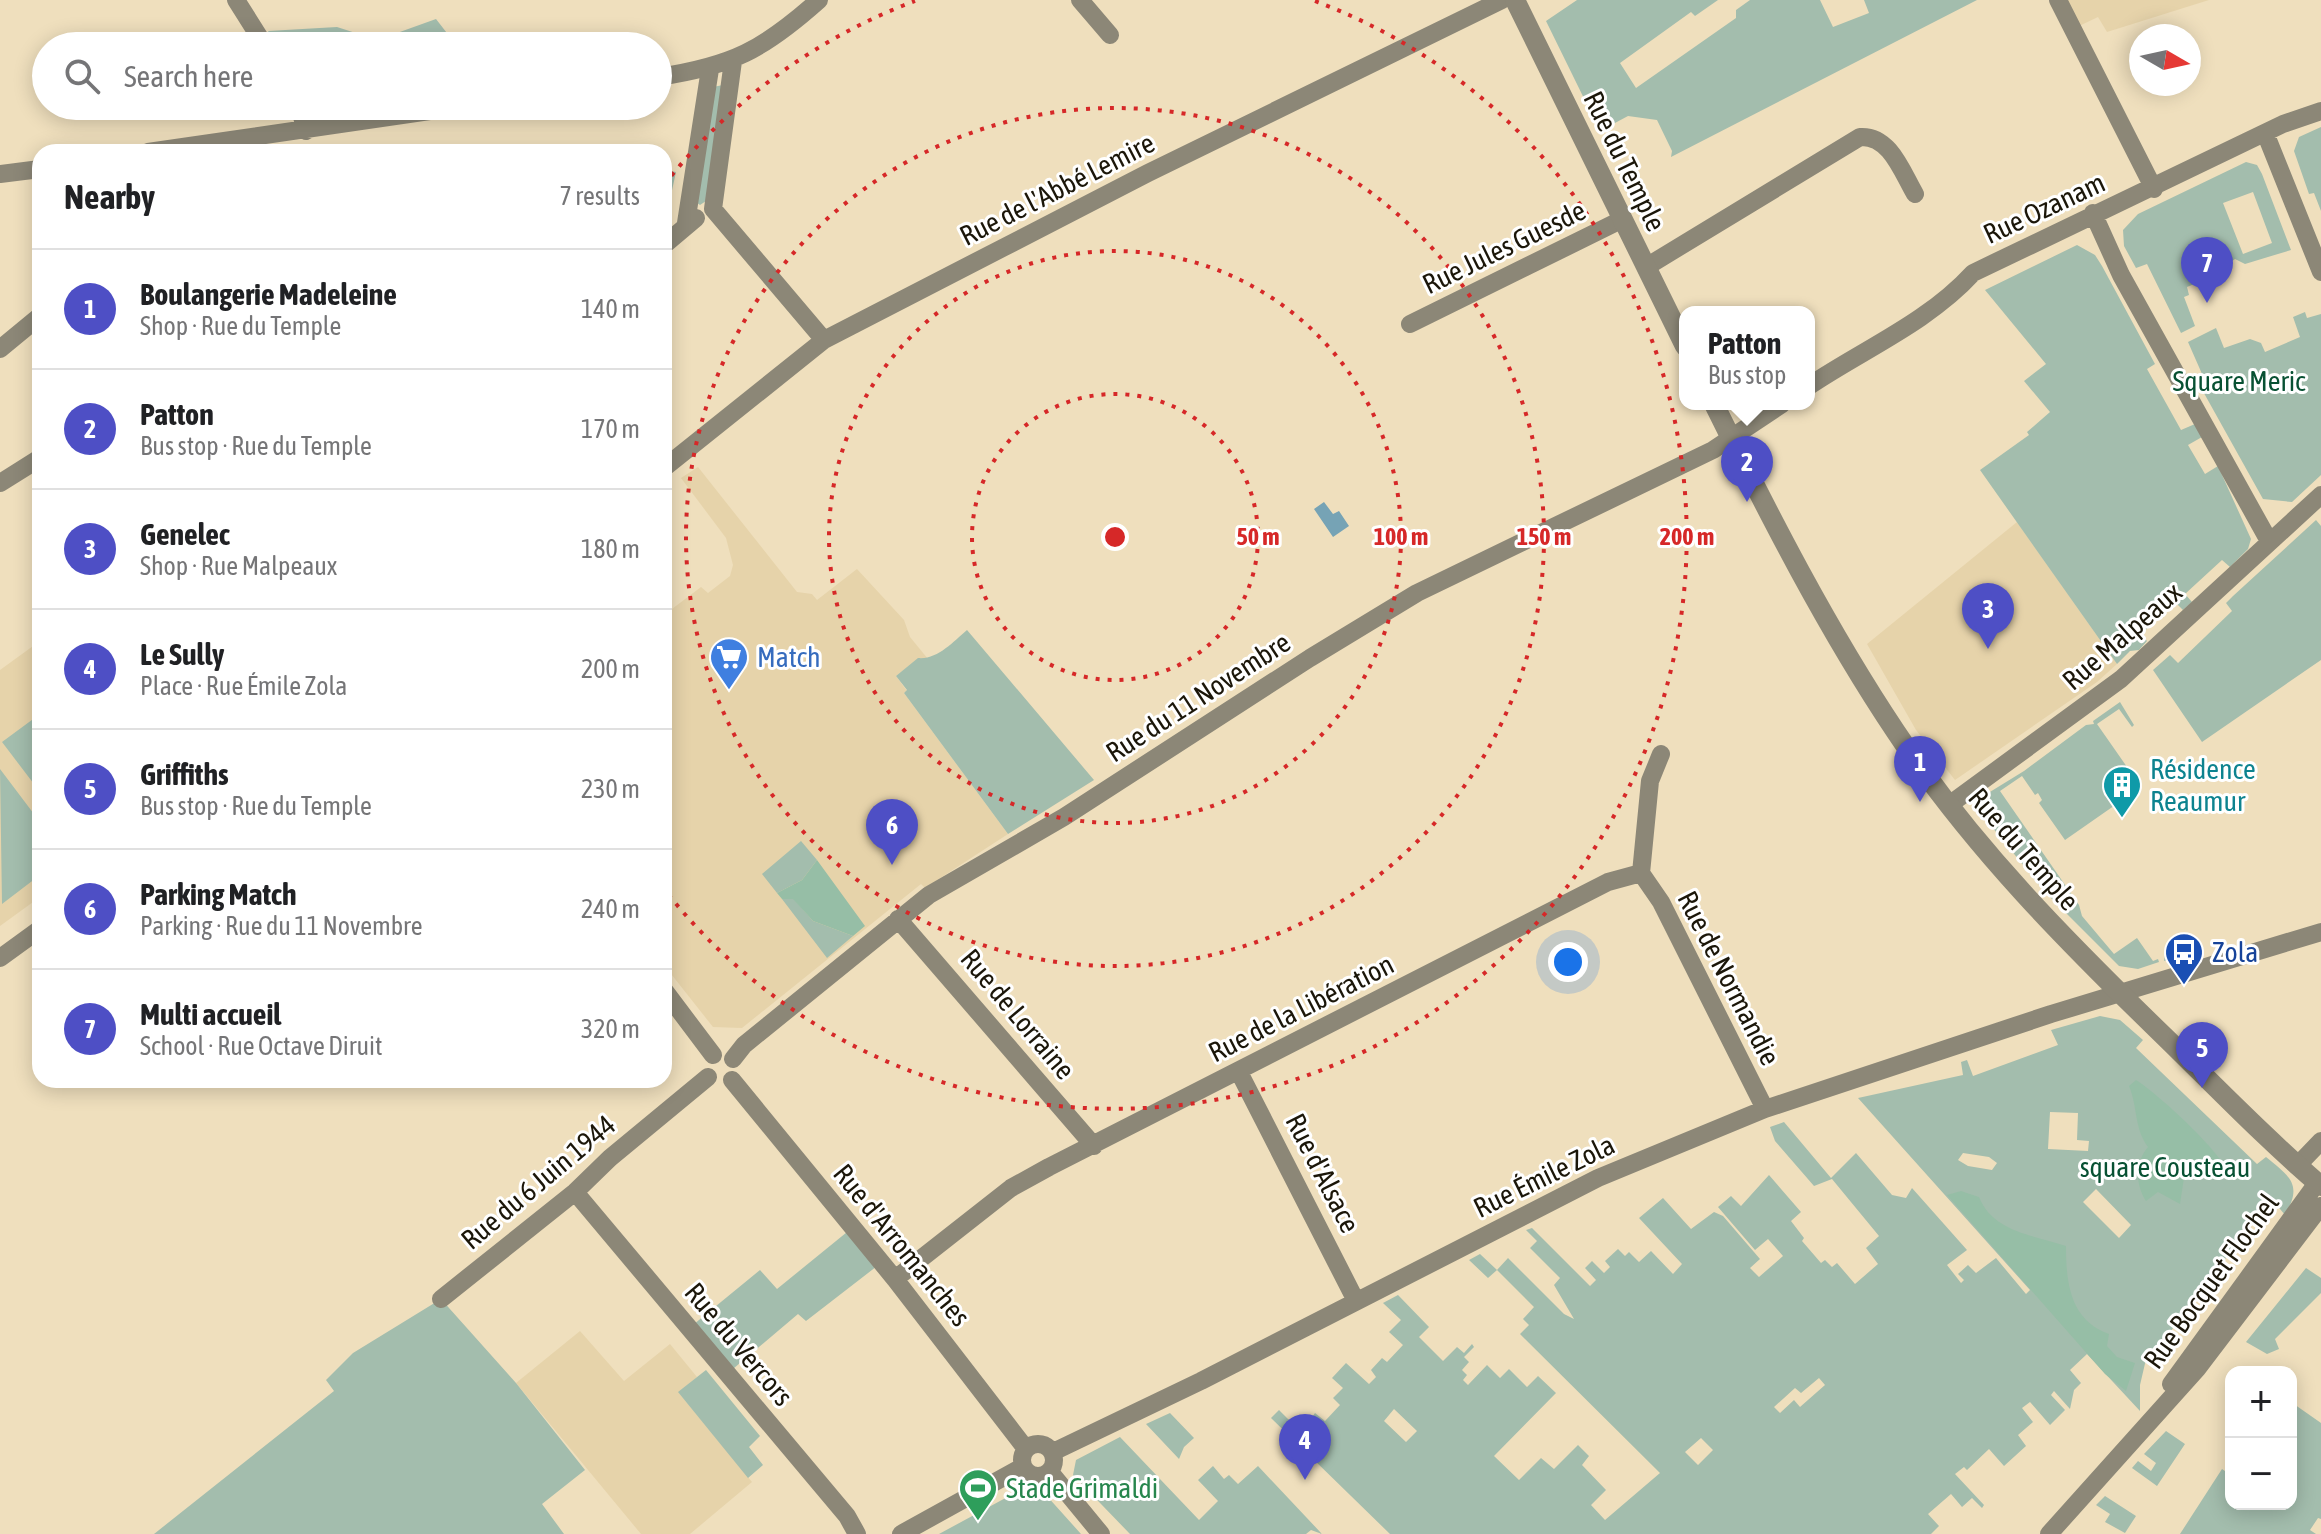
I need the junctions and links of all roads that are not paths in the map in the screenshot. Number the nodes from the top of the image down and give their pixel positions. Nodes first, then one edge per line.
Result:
1 (236, 0) edge
2 (819, 0) edge
3 (1080, 0) edge
4 (1502, 0) edge
5 (1515, 0) edge
6 (2058, 0) edge
7 (256, 32) edge
8 (1110, 35) dead end
9 (733, 61) junction
10 (710, 69) junction
11 (672, 75) edge
12 (2321, 111) edge
13 (393, 120) edge
14 (2266, 135) junction
15 (297, 139) edge
16 (240, 144) edge
17 (32, 170) edge
18 (0, 174) edge
19 (2154, 189) junction
20 (1915, 194) dead end
21 (713, 209) junction
22 (2093, 213) junction
23 (1623, 219) junction
24 (686, 223) junction
25 (672, 237) edge
26 (1646, 267) junction
27 (2321, 272) edge
28 (32, 323) edge
29 (1410, 324) dead end
30 (1679, 334) edge
31 (824, 340) junction
32 (0, 349) edge
33 (1815, 382) edge
34 (1717, 410) edge
35 (1773, 410) edge
36 (1730, 439) junction
37 (672, 462) edge
38 (32, 463) edge
39 (0, 483) edge
40 (2321, 495) edge
41 (2269, 541) junction
42 (1661, 754) dead end
43 (1949, 805) junction
44 (1641, 873) junction
45 (898, 919) junction
46 (2321, 932) edge
47 (32, 935) edge
48 (0, 958) edge
49 (2120, 994) junction
50 (672, 1001) edge
51 (713, 1055) junction
52 (733, 1059) junction
53 (1239, 1072) junction
54 (708, 1077) junction
55 (732, 1080) junction
56 (1765, 1109) junction
57 (1094, 1146) junction
58 (2309, 1153) edge
59 (2319, 1184) edge
60 (575, 1192) junction
61 (2321, 1206) edge
62 (2289, 1222) junction
63 (2283, 1255) junction
64 (895, 1279) junction
65 (441, 1299) dead end
66 (1356, 1301) junction
67 (2154, 1414) junction
68 (1053, 1452) junction
69 (1024, 1458) junction
70 (1050, 1472) junction
71 (857, 1534) edge
72 (901, 1534) edge
73 (1101, 1534) edge
74 (2049, 1534) edge

1 - 7 street
2 - 9 street
3 - 8 street
4 - 31 street, Rue de l'Abbé Lemire
5 - 23 street, Rue du Temple
6 - 19 street
9 - 10 street
9 - 21 street
10 - 11 street
10 - 24 street
12 - 14 street, Rue Ozanam
13 - 15 street
14 - 19 street, Rue Ozanam
14 - 27 street
15 - 16 street
17 - 18 street
19 - 22 street, Rue Ozanam
20 - 26 street
21 - 24 street
21 - 31 street
22 - 33 street, Rue Ozanam
22 - 41 street
23 - 26 street, Rue du Temple
23 - 29 street, Rue Jules Guesde
24 - 25 street
26 - 30 street, Rue du Temple
28 - 32 street
31 - 37 street, Rue de l'Abbé Lemire
34 - 36 street, Rue du Temple
35 - 36 street
36 - 43 street, Rue du Temple
36 - 45 street, Rue du 11 Novembre
38 - 39 street
40 - 41 street, Rue Malpeaux
41 - 43 street, Rue Malpeaux
42 - 44 street
43 - 49 street, Rue du Temple
44 - 53 street, Rue de la Libération
44 - 56 street, Rue de Normandie
45 - 52 street, Rue du 11 Novembre
45 - 57 street, Rue de Lorraine
46 - 49 street, Rue Émile Zola
47 - 48 street
49 - 56 street, Rue Émile Zola
49 - 58 street, Rue du Temple
50 - 51 street
51 - 52 street
51 - 54 street
52 - 55 street
53 - 57 street, Rue de la Libération
53 - 66 street, Rue d'Alsace
54 - 55 street
54 - 60 street, Rue du 6 Juin 1944
55 - 64 street, Rue d'Arromanches
56 - 66 street, Rue Émile Zola
57 - 64 street, Rue de la Libération
58 - 59 street, Rue du Temple
59 - 62 street, Rue Bocquet Flochel
60 - 65 street, Rue du 6 Juin 1944
60 - 71 street, Rue du Vercors
61 - 63 street, Rue Bocquet Flochel
62 - 63 street
62 - 67 street, Rue Bocquet Flochel
63 - 67 street, Rue Bocquet Flochel
64 - 69 street, Rue d'Arromanches
66 - 68 street, Rue Émile Zola
67 - 74 street, Rue Bocquet Flochel
68 - 69 street
68 - 70 street
69 - 70 street
69 - 72 street
70 - 73 street

